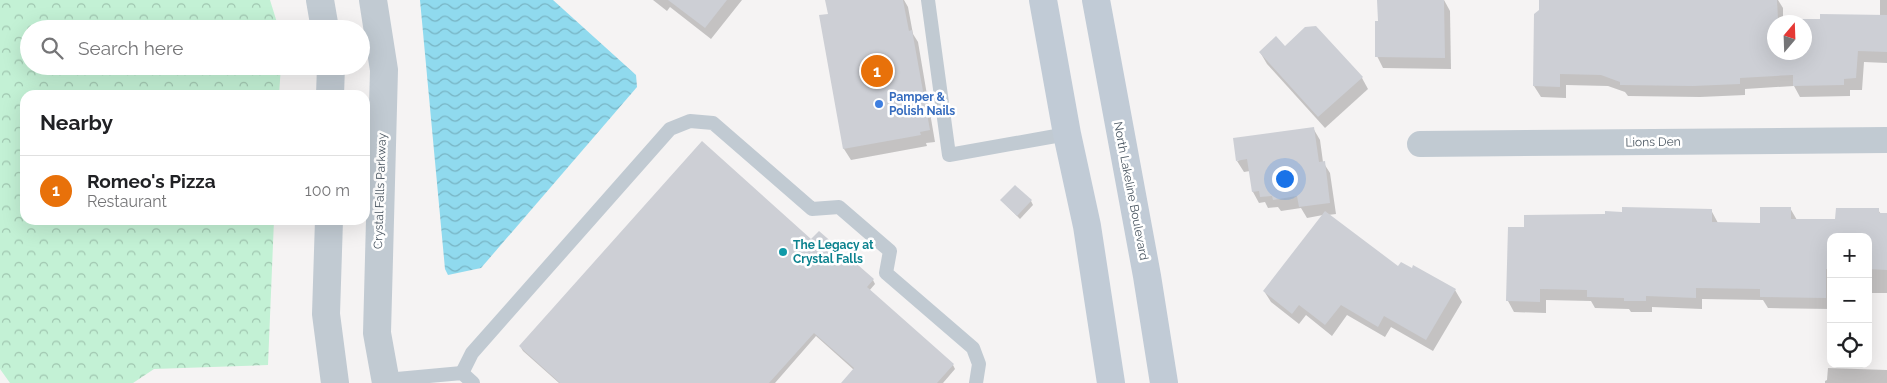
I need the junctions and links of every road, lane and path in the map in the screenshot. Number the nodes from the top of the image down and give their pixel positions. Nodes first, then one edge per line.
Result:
1 (320, 0) edge
2 (373, 0) edge
3 (928, 0) edge
4 (1044, 0) edge
5 (1096, 0) edge
6 (323, 20) edge
7 (330, 75) edge
8 (330, 90) edge
9 (1067, 134) junction
10 (1887, 140) edge
11 (1420, 144) dead end
12 (328, 225) edge
13 (468, 378) edge
14 (380, 382) edge
15 (335, 383) edge
16 (976, 383) edge
17 (1111, 383) edge
18 (1164, 383) edge

1 - 6 street
2 - 14 street, Crystal Falls Parkway
3 - 9 lane
4 - 9 main road
5 - 18 main road, North Lakeline Boulevard
7 - 8 street
9 - 17 main road
10 - 11 street, Lions Den
12 - 15 street
13 - 14 lane
13 - 16 lane

